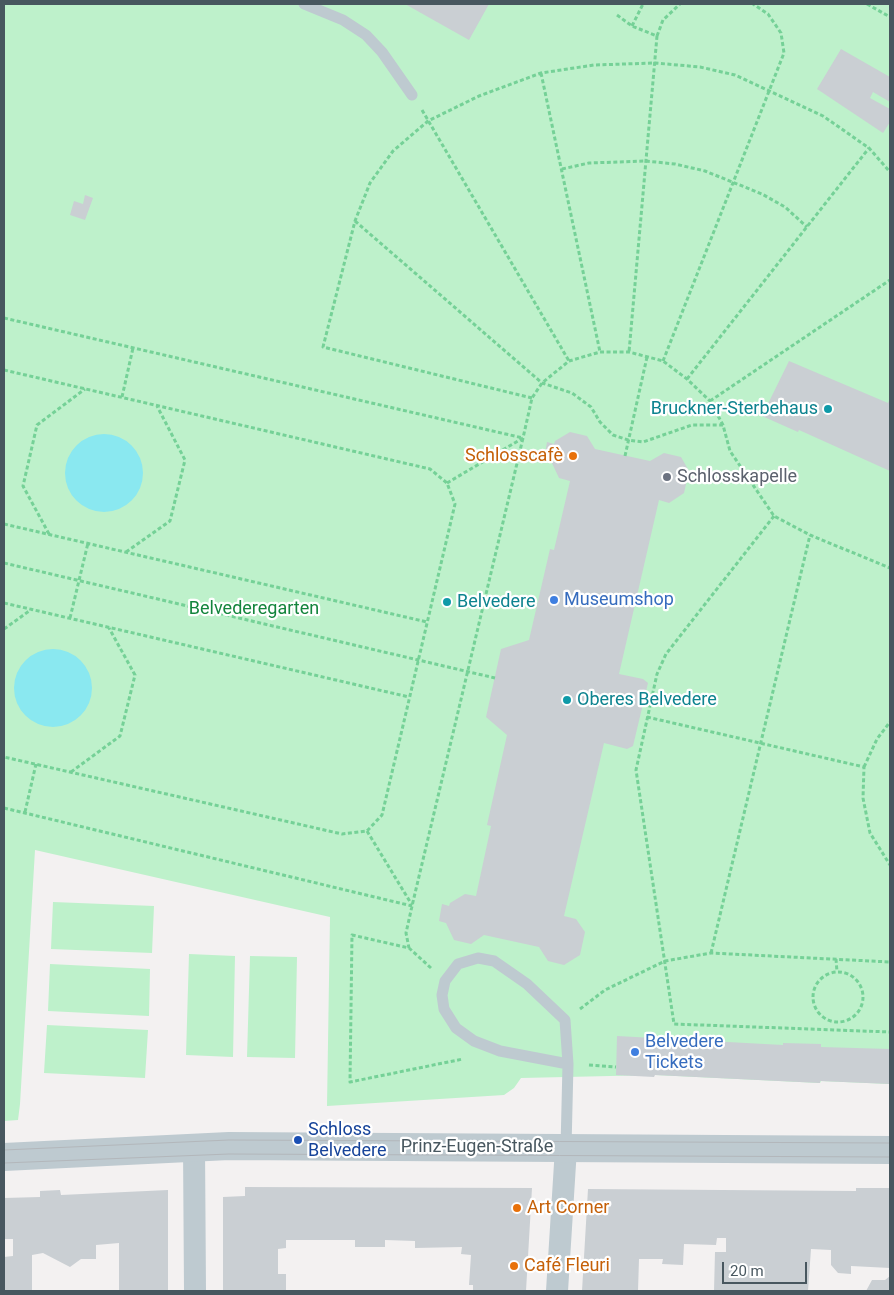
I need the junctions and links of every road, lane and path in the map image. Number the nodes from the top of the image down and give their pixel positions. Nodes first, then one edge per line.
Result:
1 (304, 4) edge
2 (643, 4) edge
3 (680, 4) edge
4 (753, 4) edge
5 (868, 4) edge
6 (617, 15) dead end
7 (890, 17) edge
8 (632, 26) junction
9 (657, 36) junction
10 (655, 62) junction
11 (542, 73) junction
12 (769, 90) junction
13 (412, 95) joint
14 (428, 121) junction
15 (869, 148) junction
16 (646, 161) junction
17 (562, 169) junction
18 (890, 172) edge
19 (734, 182) junction
20 (355, 221) junction
21 (807, 227) junction
22 (890, 280) edge
23 (4, 318) edge
24 (133, 348) junction
25 (600, 352) junction
26 (629, 352) junction
27 (647, 357) junction
28 (569, 360) junction
29 (663, 361) junction
30 (4, 370) edge
31 (687, 379) junction
32 (542, 383) junction
33 (86, 389) junction
34 (122, 397) junction
35 (532, 398) junction
36 (710, 401) junction
37 (157, 406) junction
38 (722, 426) junction
39 (523, 438) junction
40 (628, 440) junction
41 (625, 456) dead end
42 (447, 483) junction
43 (774, 516) junction
44 (4, 524) edge
45 (49, 534) junction
46 (810, 535) junction
47 (88, 543) junction
48 (126, 552) junction
49 (4, 563) edge
50 (890, 568) edge
51 (79, 581) junction
52 (4, 603) edge
53 (32, 609) junction
54 (70, 618) junction
55 (428, 622) junction
56 (108, 627) junction
57 (4, 629) edge
58 (419, 660) junction
59 (467, 671) junction
60 (495, 678) dead end
61 (409, 698) junction
62 (647, 717) junction
63 (890, 722) edge
64 (759, 743) junction
65 (4, 757) edge
66 (36, 764) junction
67 (864, 767) junction
68 (72, 772) junction
69 (4, 808) edge
70 (24, 812) junction
71 (367, 831) junction
72 (890, 865) edge
73 (412, 906) junction
74 (410, 948) junction
75 (711, 953) junction
76 (836, 960) junction
77 (664, 961) junction
78 (890, 962) edge
79 (837, 972) junction
80 (445, 981) junction
81 (598, 994) dead end
82 (837, 1023) junction
83 (837, 1030) junction
84 (890, 1032) edge
85 (500, 1051) junction
86 (568, 1064) junction
87 (616, 1067) dead end
88 (194, 1147) junction
89 (566, 1148) junction
90 (890, 1150) edge
91 (4, 1158) edge
92 (195, 1291) edge
93 (557, 1291) edge

1 - 13 lane
2 - 8 path
3 - 9 path
4 - 12 path
5 - 7 path
6 - 8 path
8 - 9 path
9 - 10 path
10 - 11 path
10 - 12 path
10 - 16 path
11 - 14 path
11 - 17 path
12 - 15 path
12 - 19 path
13 - 14 path
14 - 20 path
14 - 28 path
15 - 18 path
15 - 21 path
16 - 17 path
16 - 19 path
16 - 26 path
17 - 25 path
19 - 21 path
19 - 29 path
20 - 32 path
20 - 35 path
21 - 31 path
22 - 36 path
23 - 24 path
24 - 34 path
24 - 39 path
25 - 26 path
25 - 28 path
26 - 27 path
27 - 29 path
27 - 40 path
28 - 32 path
29 - 31 path
30 - 33 path
31 - 36 path
32 - 35 path
32 - 40 path
33 - 34 path
33 - 45 path
34 - 37 path
35 - 39 path
36 - 38 path
37 - 42 path
37 - 48 path
38 - 40 path
38 - 43 path
39 - 42 path
39 - 59 path
40 - 41 path
42 - 55 path
43 - 46 path
43 - 62 path
44 - 45 path
45 - 47 path
46 - 50 path
46 - 64 path
47 - 48 path
47 - 51 path
48 - 55 path
49 - 51 path
51 - 54 path
51 - 58 path
52 - 53 path
53 - 54 path
53 - 57 path
54 - 56 path
55 - 58 path
56 - 61 path
56 - 68 path
58 - 59 path
58 - 61 path
59 - 60 path
59 - 73 path
61 - 71 path
62 - 64 path
62 - 77 path
63 - 67 path
64 - 67 path
64 - 75 path
65 - 66 path
66 - 68 path
66 - 70 path
67 - 72 path
68 - 71 path
69 - 70 path
70 - 73 path
71 - 73 path
73 - 74 path
74 - 80 path
74 - 85 path
75 - 76 path
75 - 77 path
76 - 78 path
76 - 79 path
77 - 81 path
77 - 83 path
79 - 82 path
79 - 82 path
80 - 85 lane
80 - 86 lane
82 - 83 path
83 - 84 path
85 - 86 lane
86 - 87 path
86 - 89 lane
88 - 89 street, Prinz-Eugen-Straße
88 - 91 street, Prinz-Eugen-Straße
88 - 92 street
89 - 90 street, Prinz-Eugen-Straße
89 - 93 street

